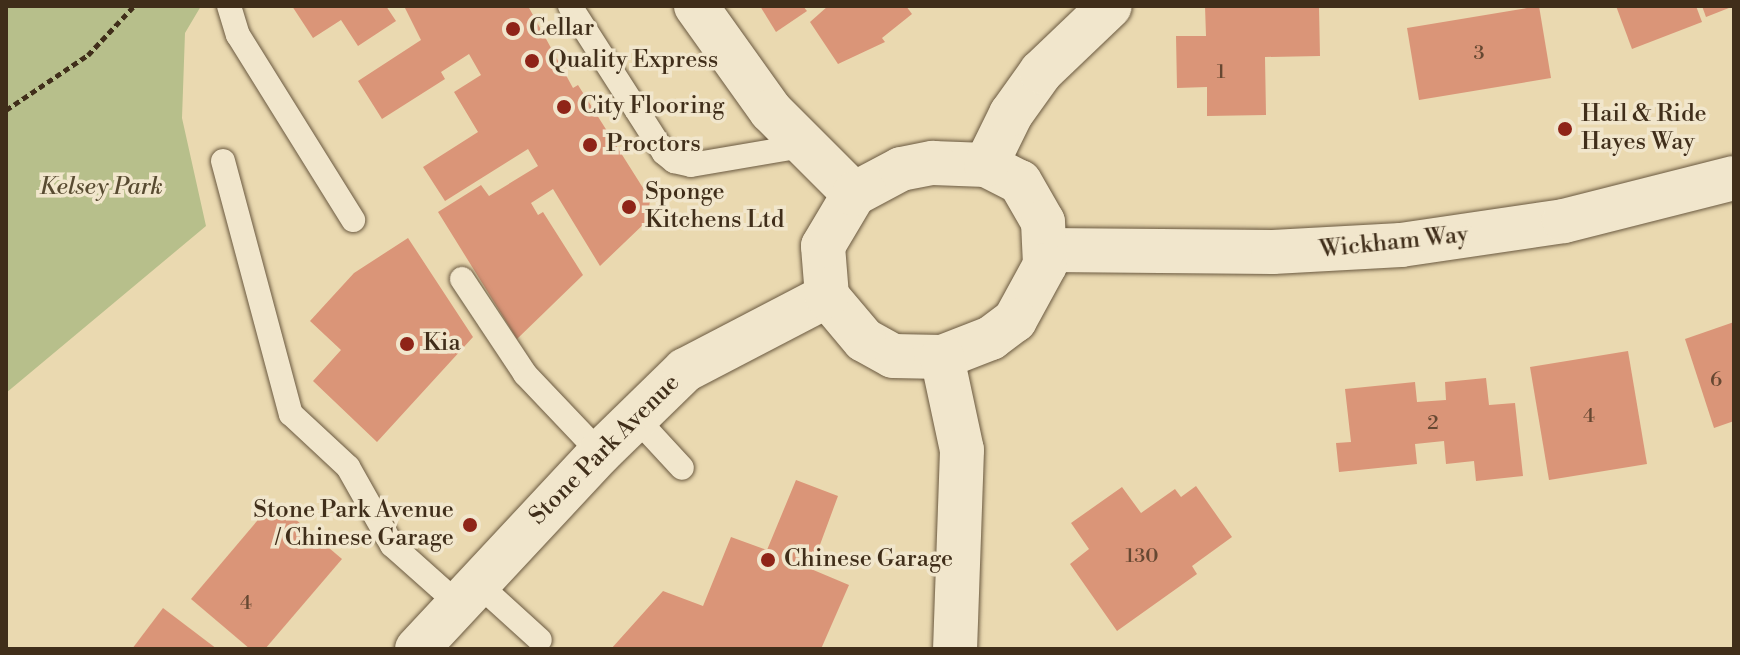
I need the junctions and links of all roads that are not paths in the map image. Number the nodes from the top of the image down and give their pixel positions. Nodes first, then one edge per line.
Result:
1 (229, 6) edge
2 (570, 6) edge
3 (696, 6) edge
4 (1110, 6) edge
5 (802, 146) junction
6 (223, 161) dead end
7 (986, 165) junction
8 (1734, 178) edge
9 (854, 194) junction
10 (353, 220) dead end
11 (1048, 250) junction
12 (462, 279) dead end
13 (827, 296) junction
14 (942, 357) junction
15 (635, 417) junction
16 (600, 453) junction
17 (682, 468) dead end
18 (466, 592) junction
19 (540, 640) dead end
20 (417, 649) edge
21 (955, 649) edge

1 - 10 lane
2 - 5 lane
3 - 5 main road
4 - 7 main road
5 - 9 main road
6 - 18 lane
7 - 9 main road
7 - 11 main road
8 - 11 main road, Wickham Way
9 - 13 main road
11 - 14 main road
12 - 16 lane
13 - 14 main road
13 - 15 main road, Stone Park Avenue
14 - 21 main road
15 - 16 main road, Stone Park Avenue
15 - 17 lane
16 - 18 main road, Stone Park Avenue
18 - 19 lane
18 - 20 main road, Stone Park Avenue

